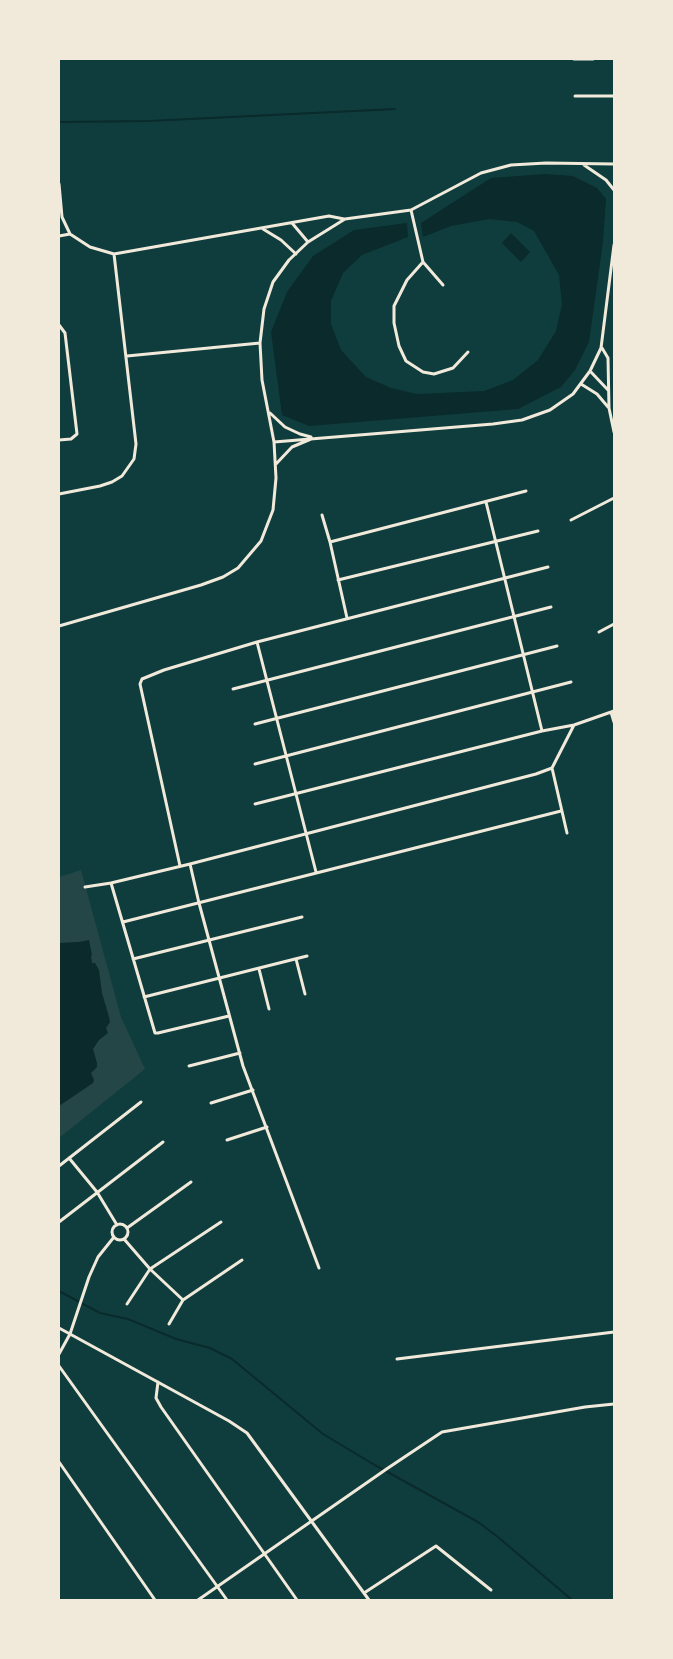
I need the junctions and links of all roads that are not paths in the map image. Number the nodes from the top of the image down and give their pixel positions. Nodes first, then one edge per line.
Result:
1 (574, 59) edge
2 (593, 59) edge
3 (575, 96) dead end
4 (614, 96) edge
5 (582, 164) junction
6 (614, 164) edge
7 (59, 184) edge
8 (614, 190) edge
9 (411, 210) junction
10 (345, 219) junction
11 (292, 223) junction
12 (262, 228) junction
13 (70, 234) junction
14 (59, 236) edge
15 (308, 242) junction
16 (614, 245) edge
17 (114, 254) junction
18 (296, 254) junction
19 (423, 262) junction
20 (443, 285) dead end
21 (59, 325) edge
22 (260, 343) junction
23 (601, 348) junction
24 (468, 352) dead end
25 (127, 356) junction
26 (590, 371) junction
27 (581, 384) junction
28 (608, 391) junction
29 (609, 408) junction
30 (269, 413) junction
31 (614, 432) edge
32 (314, 438) junction
33 (59, 440) edge
34 (274, 442) junction
35 (275, 466) junction
36 (526, 491) dead end
37 (59, 494) edge
38 (614, 498) edge
39 (486, 502) junction
40 (322, 515) dead end
41 (571, 520) dead end
42 (538, 531) dead end
43 (496, 541) junction
44 (330, 542) junction
45 (548, 567) dead end
46 (504, 578) junction
47 (338, 580) junction
48 (551, 608) dead end
49 (514, 617) junction
50 (347, 618) junction
51 (614, 624) edge
52 (59, 626) edge
53 (599, 632) dead end
54 (258, 642) junction
55 (557, 646) dead end
56 (523, 655) junction
57 (268, 680) junction
58 (571, 682) dead end
59 (233, 689) dead end
60 (532, 692) junction
61 (612, 712) edge
62 (278, 718) junction
63 (614, 722) edge
64 (255, 724) dead end
65 (574, 725) junction
66 (542, 731) junction
67 (287, 756) junction
68 (255, 764) dead end
69 (552, 768) junction
70 (296, 793) junction
71 (255, 804) dead end
72 (562, 811) junction
73 (567, 833) dead end
74 (306, 834) junction
75 (190, 864) junction
76 (180, 866) junction
77 (316, 872) junction
78 (111, 883) junction
79 (85, 887) dead end
80 (199, 903) junction
81 (302, 917) dead end
82 (123, 922) junction
83 (209, 940) junction
84 (307, 956) dead end
85 (133, 959) junction
86 (296, 959) junction
87 (259, 969) junction
88 (220, 979) junction
89 (305, 994) dead end
90 (144, 997) junction
91 (269, 1009) dead end
92 (229, 1016) junction
93 (240, 1053) junction
94 (189, 1066) dead end
95 (253, 1090) junction
96 (141, 1102) dead end
97 (211, 1103) dead end
98 (267, 1127) junction
99 (226, 1140) dead end
100 (164, 1142) dead end
101 (69, 1158) junction
102 (59, 1166) edge
103 (191, 1182) dead end
104 (97, 1192) junction
105 (59, 1222) edge
106 (221, 1222) dead end
107 (117, 1225) junction
108 (127, 1228) junction
109 (114, 1237) junction
110 (124, 1239) junction
111 (242, 1260) dead end
112 (319, 1268) dead end
113 (150, 1269) junction
114 (183, 1300) junction
115 (128, 1304) dead end
116 (169, 1324) dead end
117 (59, 1328) edge
118 (614, 1332) edge
119 (70, 1334) junction
120 (59, 1354) edge
121 (398, 1359) dead end
122 (59, 1366) edge
123 (158, 1382) junction
124 (614, 1404) edge
125 (59, 1462) edge
126 (311, 1521) junction
127 (264, 1555) junction
128 (217, 1587) junction
129 (491, 1590) dead end
130 (364, 1594) junction
131 (155, 1600) edge
132 (198, 1600) edge
133 (227, 1600) edge
134 (297, 1600) edge
135 (369, 1600) edge

1 - 2 street
3 - 4 street
5 - 6 street
5 - 8 street
5 - 9 street
7 - 13 street
9 - 10 street
9 - 19 street
10 - 11 street
10 - 15 street
11 - 12 street
11 - 15 street
12 - 17 street
12 - 18 street
13 - 14 street
13 - 17 street
15 - 18 street
16 - 23 street
17 - 25 street
18 - 22 street
19 - 20 street
19 - 24 street
21 - 33 street
22 - 25 street
22 - 30 street
23 - 26 street
23 - 28 street
25 - 37 street
26 - 27 street
26 - 28 street
27 - 29 street
27 - 32 street
28 - 29 street
29 - 31 street
30 - 32 street
30 - 34 street
32 - 34 street
32 - 35 street
34 - 35 street
35 - 52 street
36 - 39 street
38 - 41 street
39 - 43 street
39 - 44 street
40 - 44 street
42 - 43 street
43 - 46 street
43 - 47 street
44 - 47 street
45 - 46 street
46 - 49 street
46 - 50 street
47 - 50 street
48 - 49 street
49 - 56 street
49 - 57 street
50 - 54 street
51 - 53 street
54 - 57 street
54 - 76 street
55 - 56 street
56 - 60 street
56 - 62 street
57 - 59 street
57 - 62 street
58 - 60 street
60 - 66 street
60 - 67 street
61 - 63 street
61 - 65 street
62 - 64 street
62 - 67 street
65 - 66 street
65 - 69 street
66 - 70 street
67 - 68 street
67 - 70 street
69 - 72 street
69 - 74 street
70 - 71 street
70 - 74 street
72 - 73 street
72 - 77 street
74 - 75 street
74 - 77 street
75 - 76 street
75 - 80 street
76 - 78 street
77 - 80 street
78 - 79 street
78 - 82 street
80 - 82 street
80 - 83 street
81 - 83 street
82 - 85 street
83 - 85 street
83 - 88 street
84 - 86 street
85 - 90 street
86 - 87 street
86 - 89 street
87 - 88 street
87 - 91 street
88 - 90 street
88 - 92 street
90 - 92 street
92 - 93 street
93 - 94 street
93 - 95 street
95 - 97 street
95 - 98 street
96 - 101 street
98 - 99 street
98 - 112 street
100 - 104 street
101 - 102 street
101 - 104 street
103 - 108 street
104 - 105 street
104 - 107 street
106 - 113 street
107 - 108 street
107 - 109 street
108 - 110 street
109 - 110 street
109 - 119 street
110 - 113 street
111 - 114 street
113 - 114 street
113 - 115 street
114 - 116 street
117 - 119 street
118 - 121 street
119 - 120 street
119 - 123 street
122 - 128 street
123 - 126 street
123 - 127 street
124 - 126 street
125 - 131 street
126 - 127 street
126 - 130 street
127 - 128 street
127 - 134 street
128 - 132 street
128 - 133 street
129 - 130 street
130 - 135 street

